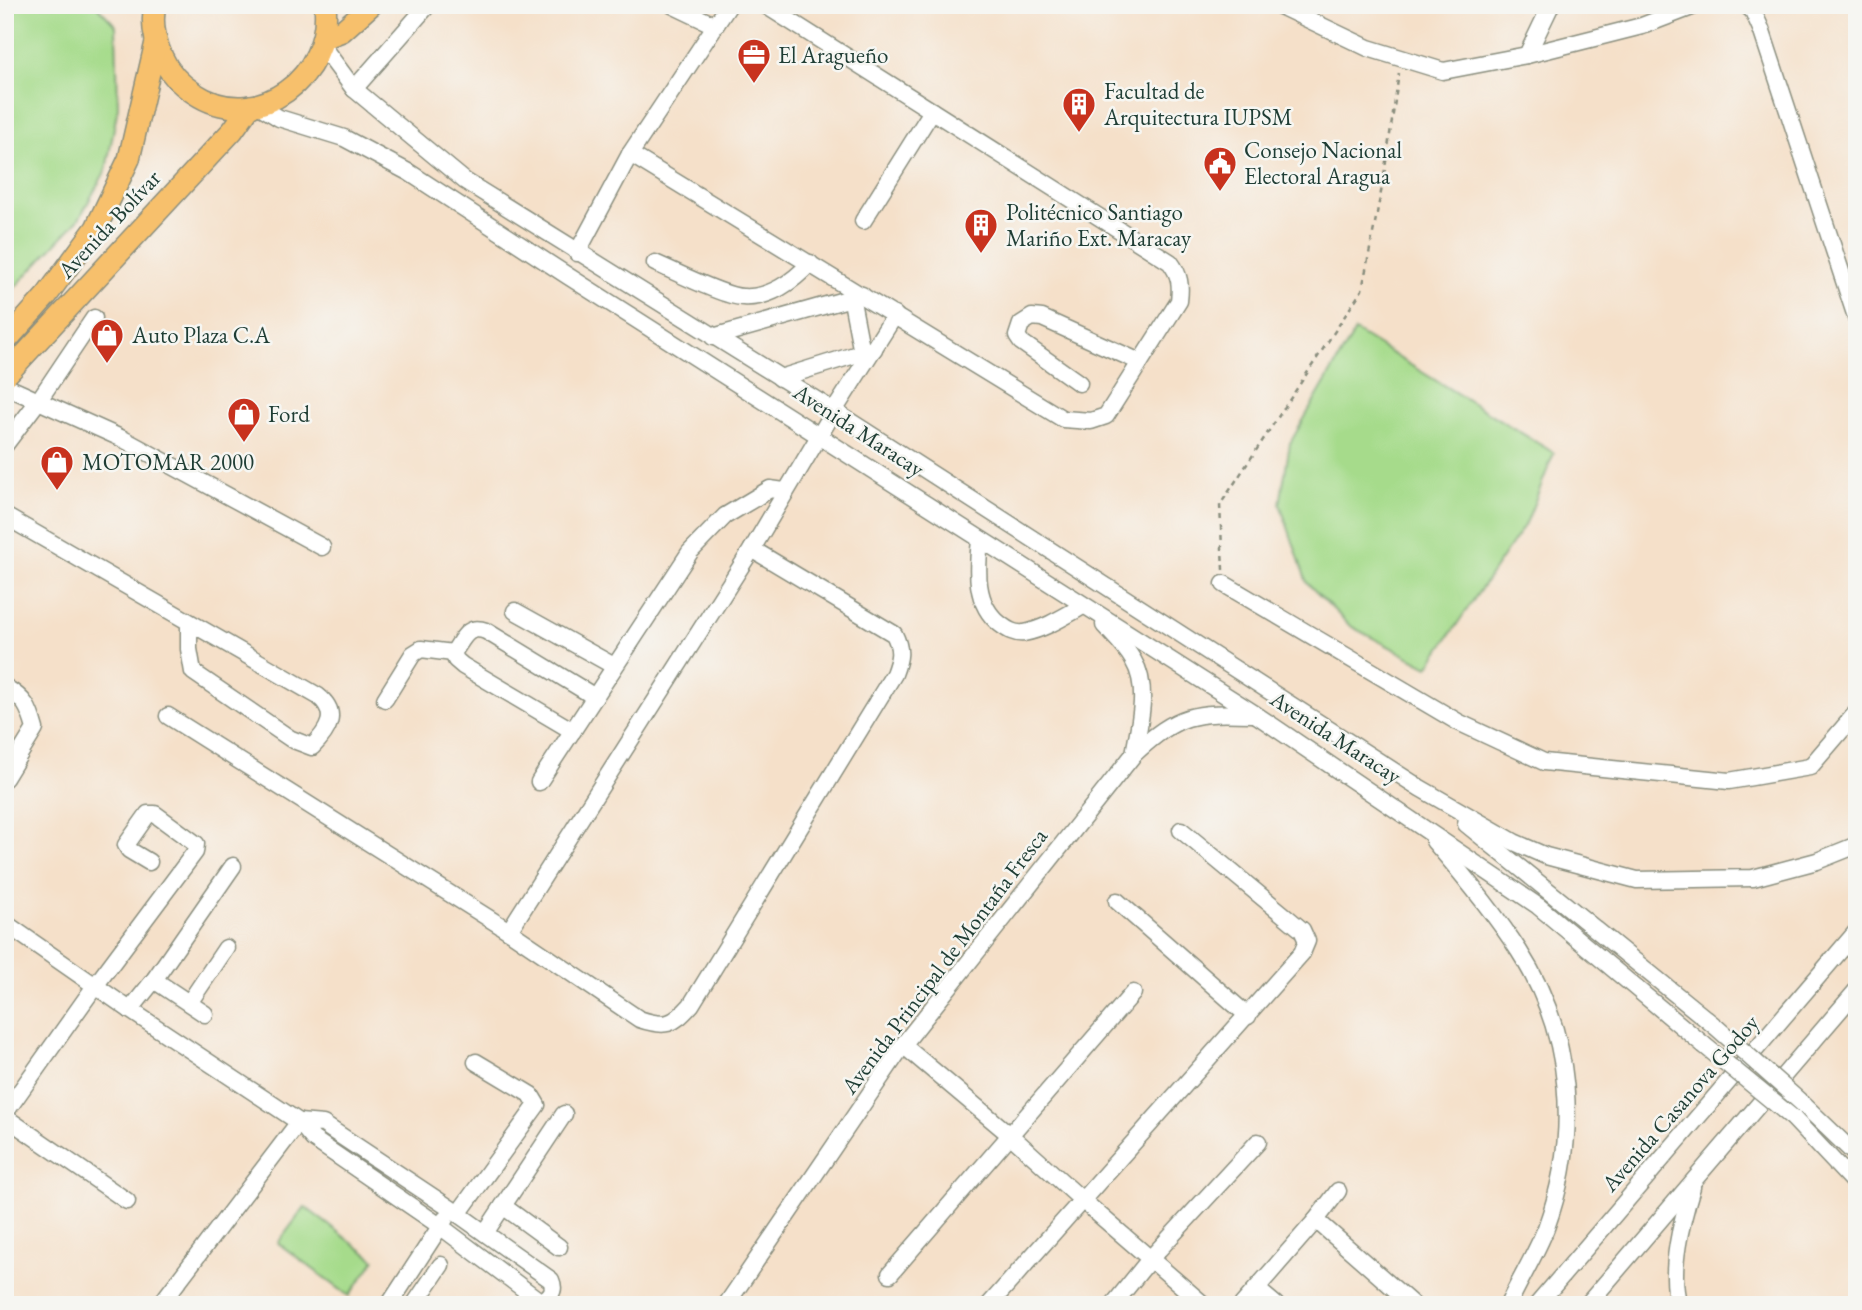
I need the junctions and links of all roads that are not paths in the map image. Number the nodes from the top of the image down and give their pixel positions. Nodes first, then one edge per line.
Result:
1 (325, 5) edge
2 (371, 5) edge
3 (428, 5) edge
4 (671, 5) edge
5 (729, 5) edge
6 (765, 5) edge
7 (1278, 5) edge
8 (1551, 5) edge
9 (1697, 5) edge
10 (1746, 5) edge
11 (151, 8) edge
12 (714, 25) junction
13 (156, 42) junction
14 (323, 42) junction
15 (1527, 55) junction
16 (354, 89) junction
17 (254, 105) junction
18 (932, 111) junction
19 (631, 154) junction
20 (863, 221) dead end
21 (577, 253) junction
22 (655, 263) dead end
23 (810, 263) junction
24 (856, 295) junction
25 (895, 315) junction
26 (94, 318) dead end
27 (1857, 320) edge
28 (713, 337) junction
29 (5, 341) edge
30 (868, 351) junction
31 (1140, 362) junction
32 (5, 376) edge
33 (780, 378) junction
34 (1079, 383) dead end
35 (5, 386) edge
36 (39, 400) junction
37 (834, 411) junction
38 (820, 436) junction
39 (5, 445) edge
40 (785, 491) junction
41 (5, 516) edge
42 (980, 540) junction
43 (322, 547) dead end
44 (752, 550) junction
45 (1224, 584) road end
46 (1089, 610) junction
47 (515, 611) dead end
48 (189, 624) junction
49 (453, 653) junction
50 (614, 666) junction
51 (5, 687) edge
52 (595, 697) junction
53 (385, 699) dead end
54 (1857, 712) edge
55 (1255, 715) junction
56 (168, 716) dead end
57 (573, 731) junction
58 (1134, 754) junction
59 (5, 778) edge
60 (539, 782) dead end
61 (1420, 788) junction
62 (1419, 823) junction
63 (1181, 830) dead end
64 (1857, 845) edge
65 (149, 862) dead end
66 (233, 866) dead end
67 (1117, 901) dead end
68 (5, 923) edge
69 (509, 931) junction
70 (1857, 932) edge
71 (226, 948) dead end
72 (154, 980) junction
73 (95, 986) junction
74 (1857, 990) edge
75 (1133, 993) dead end
76 (189, 1003) junction
77 (130, 1010) junction
78 (205, 1014) dead end
79 (1248, 1016) junction
80 (903, 1045) junction
81 (476, 1062) dead end
82 (564, 1114) dead end
83 (5, 1115) edge
84 (299, 1122) junction
85 (1010, 1135) junction
86 (1258, 1142) dead end
87 (1857, 1156) edge
88 (1695, 1179) junction
89 (1857, 1186) edge
90 (1338, 1191) dead end
91 (1082, 1200) junction
92 (127, 1201) dead end
93 (503, 1206) junction
94 (455, 1212) junction
95 (1317, 1220) junction
96 (440, 1226) junction
97 (485, 1233) junction
98 (559, 1247) dead end
99 (1150, 1259) junction
100 (441, 1265) dead end
101 (890, 1274) dead end
102 (1257, 1289) junction
103 (160, 1305) edge
104 (389, 1305) edge
105 (414, 1305) edge
106 (726, 1305) edge
107 (989, 1305) edge
108 (1113, 1305) edge
109 (1204, 1305) edge
110 (1242, 1305) edge
111 (1276, 1305) edge
112 (1413, 1305) edge
113 (1508, 1305) edge
114 (1537, 1305) edge
115 (1587, 1305) edge
116 (1679, 1305) edge

1 - 14 main road
2 - 14 main road
3 - 16 street
4 - 12 street
5 - 12 street
6 - 18 street
7 - 15 street
8 - 15 street
9 - 15 street
10 - 27 street
11 - 13 main road
12 - 19 street
13 - 17 main road
13 - 29 main road, Avenida Bolívar
14 - 16 street, Avenida Maracay
14 - 17 main road
16 - 21 street, Avenida Maracay
17 - 32 main road, Avenida Bolívar
17 - 38 street, Avenida Maracay
18 - 20 street
18 - 31 street
19 - 21 street
19 - 23 street
21 - 28 street, Avenida Maracay
22 - 23 street
23 - 24 street
24 - 25 street
24 - 28 street
24 - 30 street
25 - 30 street
25 - 31 street
26 - 36 street
28 - 33 street, Avenida Maracay
30 - 33 street
30 - 37 street
31 - 34 street
33 - 37 street, Avenida Maracay
35 - 36 street
36 - 39 street
36 - 43 street
37 - 38 street
37 - 61 street, Avenida Maracay
38 - 40 street
38 - 42 street, Avenida Maracay
40 - 44 street
40 - 50 street
41 - 48 street
42 - 46 street, Avenida Maracay
42 - 46 street
44 - 69 street
44 - 69 street
45 - 54 street
46 - 55 street, Avenida Maracay
46 - 58 street
47 - 50 street
48 - 48 street
49 - 52 street
49 - 53 street
49 - 57 street
50 - 52 street
51 - 59 street
52 - 57 street
55 - 58 street, Avenida Principal de Montaña Fresca
55 - 62 street, Avenida Maracay
56 - 69 street
57 - 60 street
58 - 80 street, Avenida Principal de Montaña Fresca
61 - 64 street
61 - 87 street, bridge
62 - 89 street, Avenida Maracay, bridge
62 - 113 street
63 - 79 street
65 - 73 street
66 - 72 street
67 - 79 street
68 - 73 street
70 - 114 street, Avenida Casanova Godoy
71 - 76 street
72 - 76 street
72 - 77 street
73 - 77 street
73 - 83 street
74 - 88 street
75 - 85 street
76 - 78 street
77 - 84 street
79 - 91 street
80 - 85 street
80 - 106 street, Avenida Principal de Montaña Fresca
81 - 94 street
82 - 93 street
83 - 92 street
84 - 94 street
84 - 96 street
84 - 103 street
85 - 91 street
85 - 101 street
86 - 99 street
88 - 115 street
88 - 116 street
90 - 95 street
91 - 99 street
91 - 107 street
93 - 97 street
93 - 98 street
94 - 96 street
94 - 97 street
95 - 102 street
95 - 112 street
96 - 97 street
96 - 104 street
99 - 108 street
99 - 109 street
100 - 105 street
102 - 110 street
102 - 111 street

